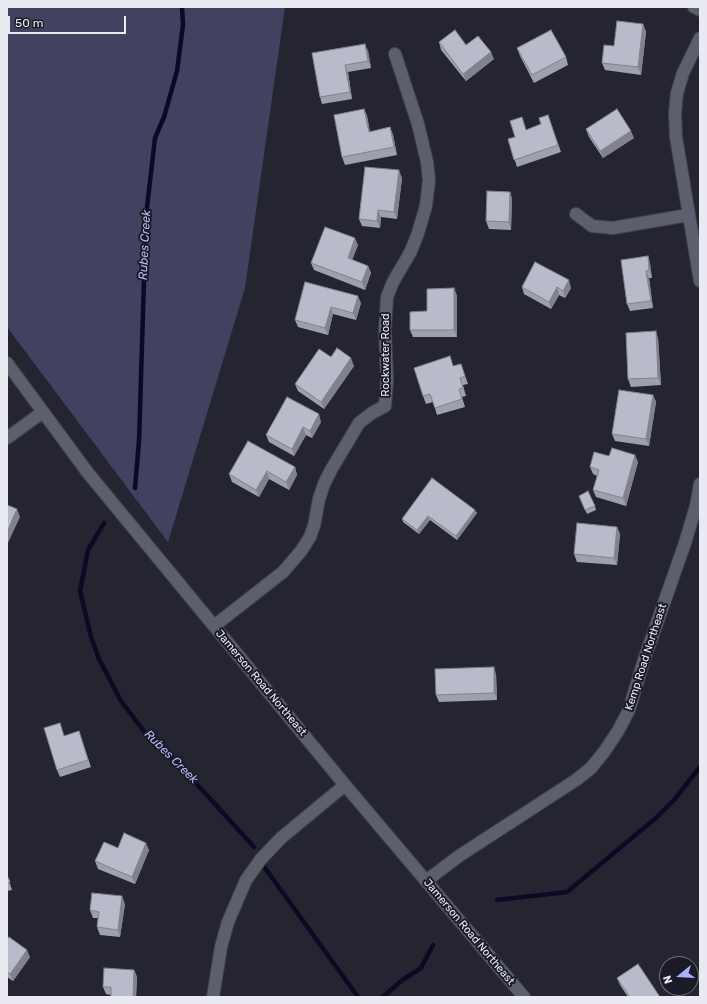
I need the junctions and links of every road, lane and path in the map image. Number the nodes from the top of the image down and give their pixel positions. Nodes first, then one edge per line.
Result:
1 (694, 7) edge
2 (700, 10) edge
3 (700, 38) edge
4 (395, 54) dead end
5 (576, 214) dead end
6 (688, 215) junction
7 (700, 281) edge
8 (7, 363) edge
9 (43, 412) junction
10 (7, 438) edge
11 (700, 484) edge
12 (214, 626) junction
13 (345, 785) junction
14 (426, 881) junction
15 (213, 997) edge
16 (524, 997) edge

1 - 2 street
3 - 6 street
4 - 12 street, Rockwater Road
5 - 6 street
6 - 7 street
8 - 9 street, Jamerson Road Northeast
9 - 10 street
9 - 12 street, Jamerson Road Northeast
11 - 14 street, Kemp Road Northeast
12 - 13 street, Jamerson Road Northeast
13 - 14 street, Jamerson Road Northeast
13 - 15 street
14 - 16 street, Jamerson Road Northeast

